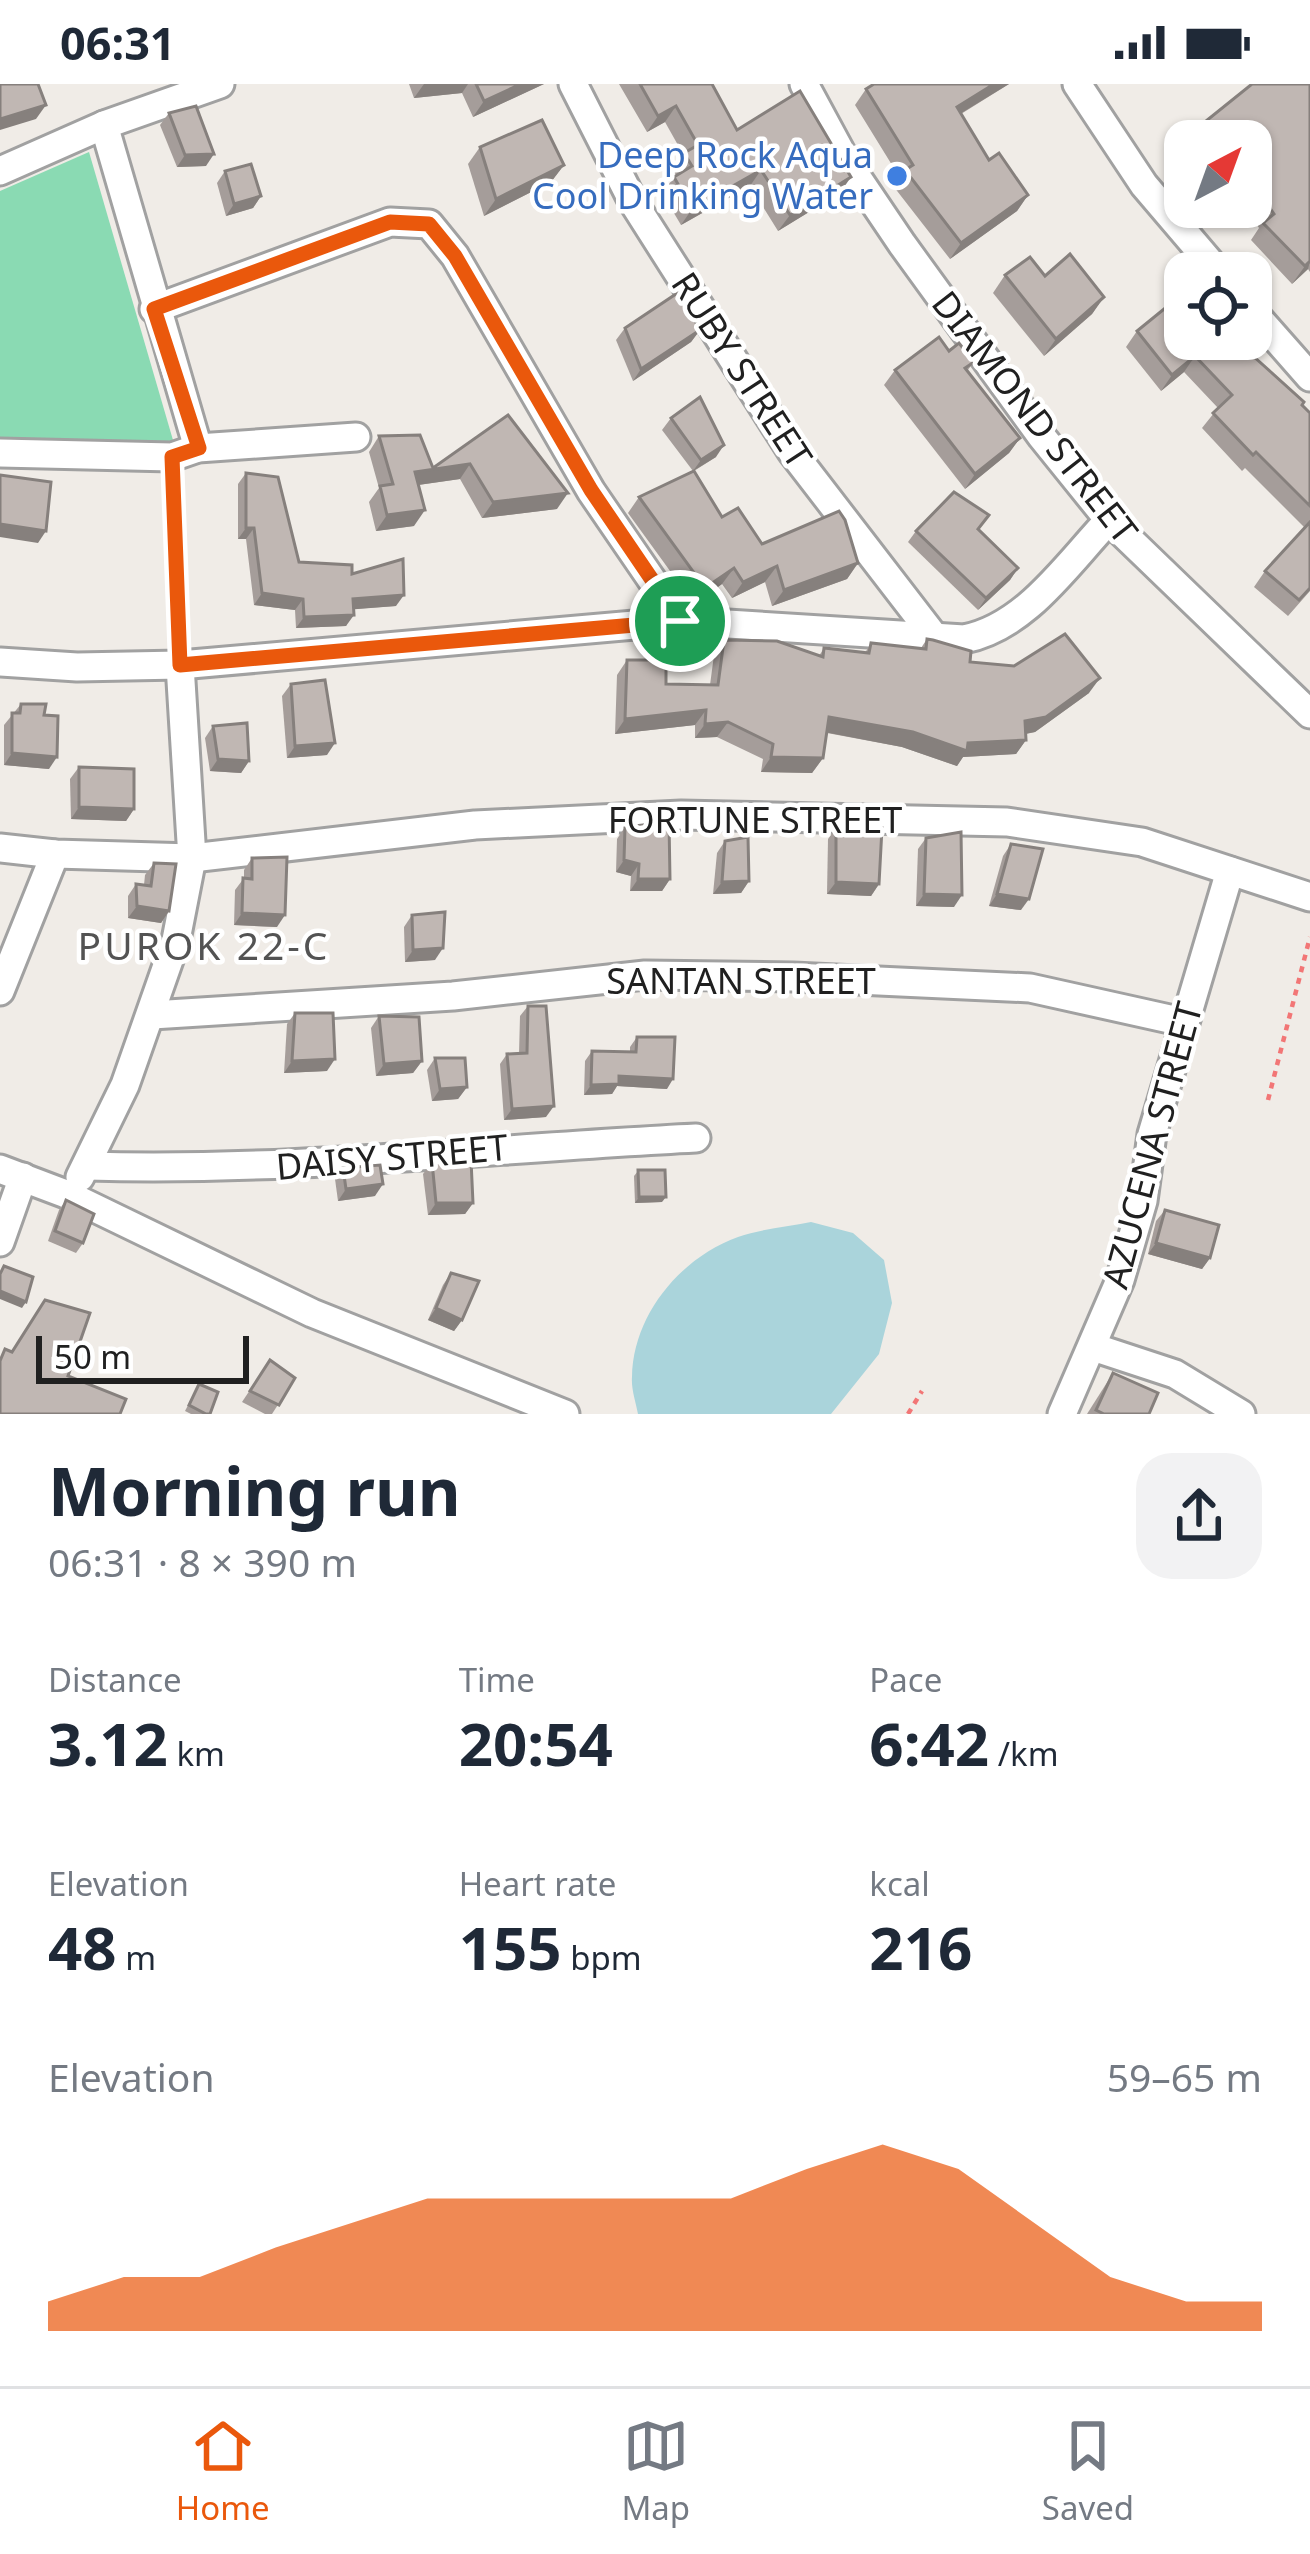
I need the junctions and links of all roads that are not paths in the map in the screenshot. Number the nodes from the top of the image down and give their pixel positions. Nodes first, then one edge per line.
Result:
1 (220, 84) edge
2 (573, 84) edge
3 (804, 84) edge
4 (1077, 84) edge
5 (104, 125) junction
6 (0, 171) edge
7 (1201, 252) edge
8 (154, 309) junction
9 (1272, 333) edge
10 (1310, 376) edge
11 (356, 437) dead end
12 (0, 453) edge
13 (185, 453) junction
14 (1108, 520) junction
15 (680, 621) junction
16 (936, 639) junction
17 (0, 662) edge
18 (180, 665) junction
19 (1310, 714) edge
20 (0, 848) edge
21 (55, 854) junction
22 (192, 858) junction
23 (1230, 871) junction
24 (1310, 897) edge
25 (0, 992) edge
26 (152, 1016) junction
27 (1183, 1022) junction
28 (696, 1138) dead end
29 (88, 1166) junction
30 (11, 1173) edge
31 (66, 1194) junction
32 (0, 1242) edge
33 (1093, 1347) junction
34 (565, 1414) edge
35 (1062, 1414) edge
36 (1241, 1414) edge

1 - 5 street
2 - 16 street, RUBY STREET
3 - 14 street, DIAMOND STREET
4 - 7 street
5 - 6 street
5 - 8 street
8 - 13 street
8 - 15 street
9 - 10 street
11 - 13 street
12 - 13 street
13 - 18 lane
14 - 16 street
14 - 19 street, DIAMOND STREET
15 - 16 street
15 - 18 street
17 - 18 street
18 - 22 street
20 - 21 street, FORTUNE STREET
21 - 22 street, FORTUNE STREET
21 - 25 street
22 - 23 street, FORTUNE STREET
22 - 26 street
23 - 24 street, FORTUNE STREET
23 - 27 street, AZUCENA STREET
26 - 27 street, SANTAN STREET
26 - 29 street
27 - 33 street, AZUCENA STREET
28 - 29 street, DAISY STREET
29 - 31 street
30 - 31 street
30 - 32 street
31 - 34 street
33 - 35 street, AZUCENA STREET
33 - 36 street

